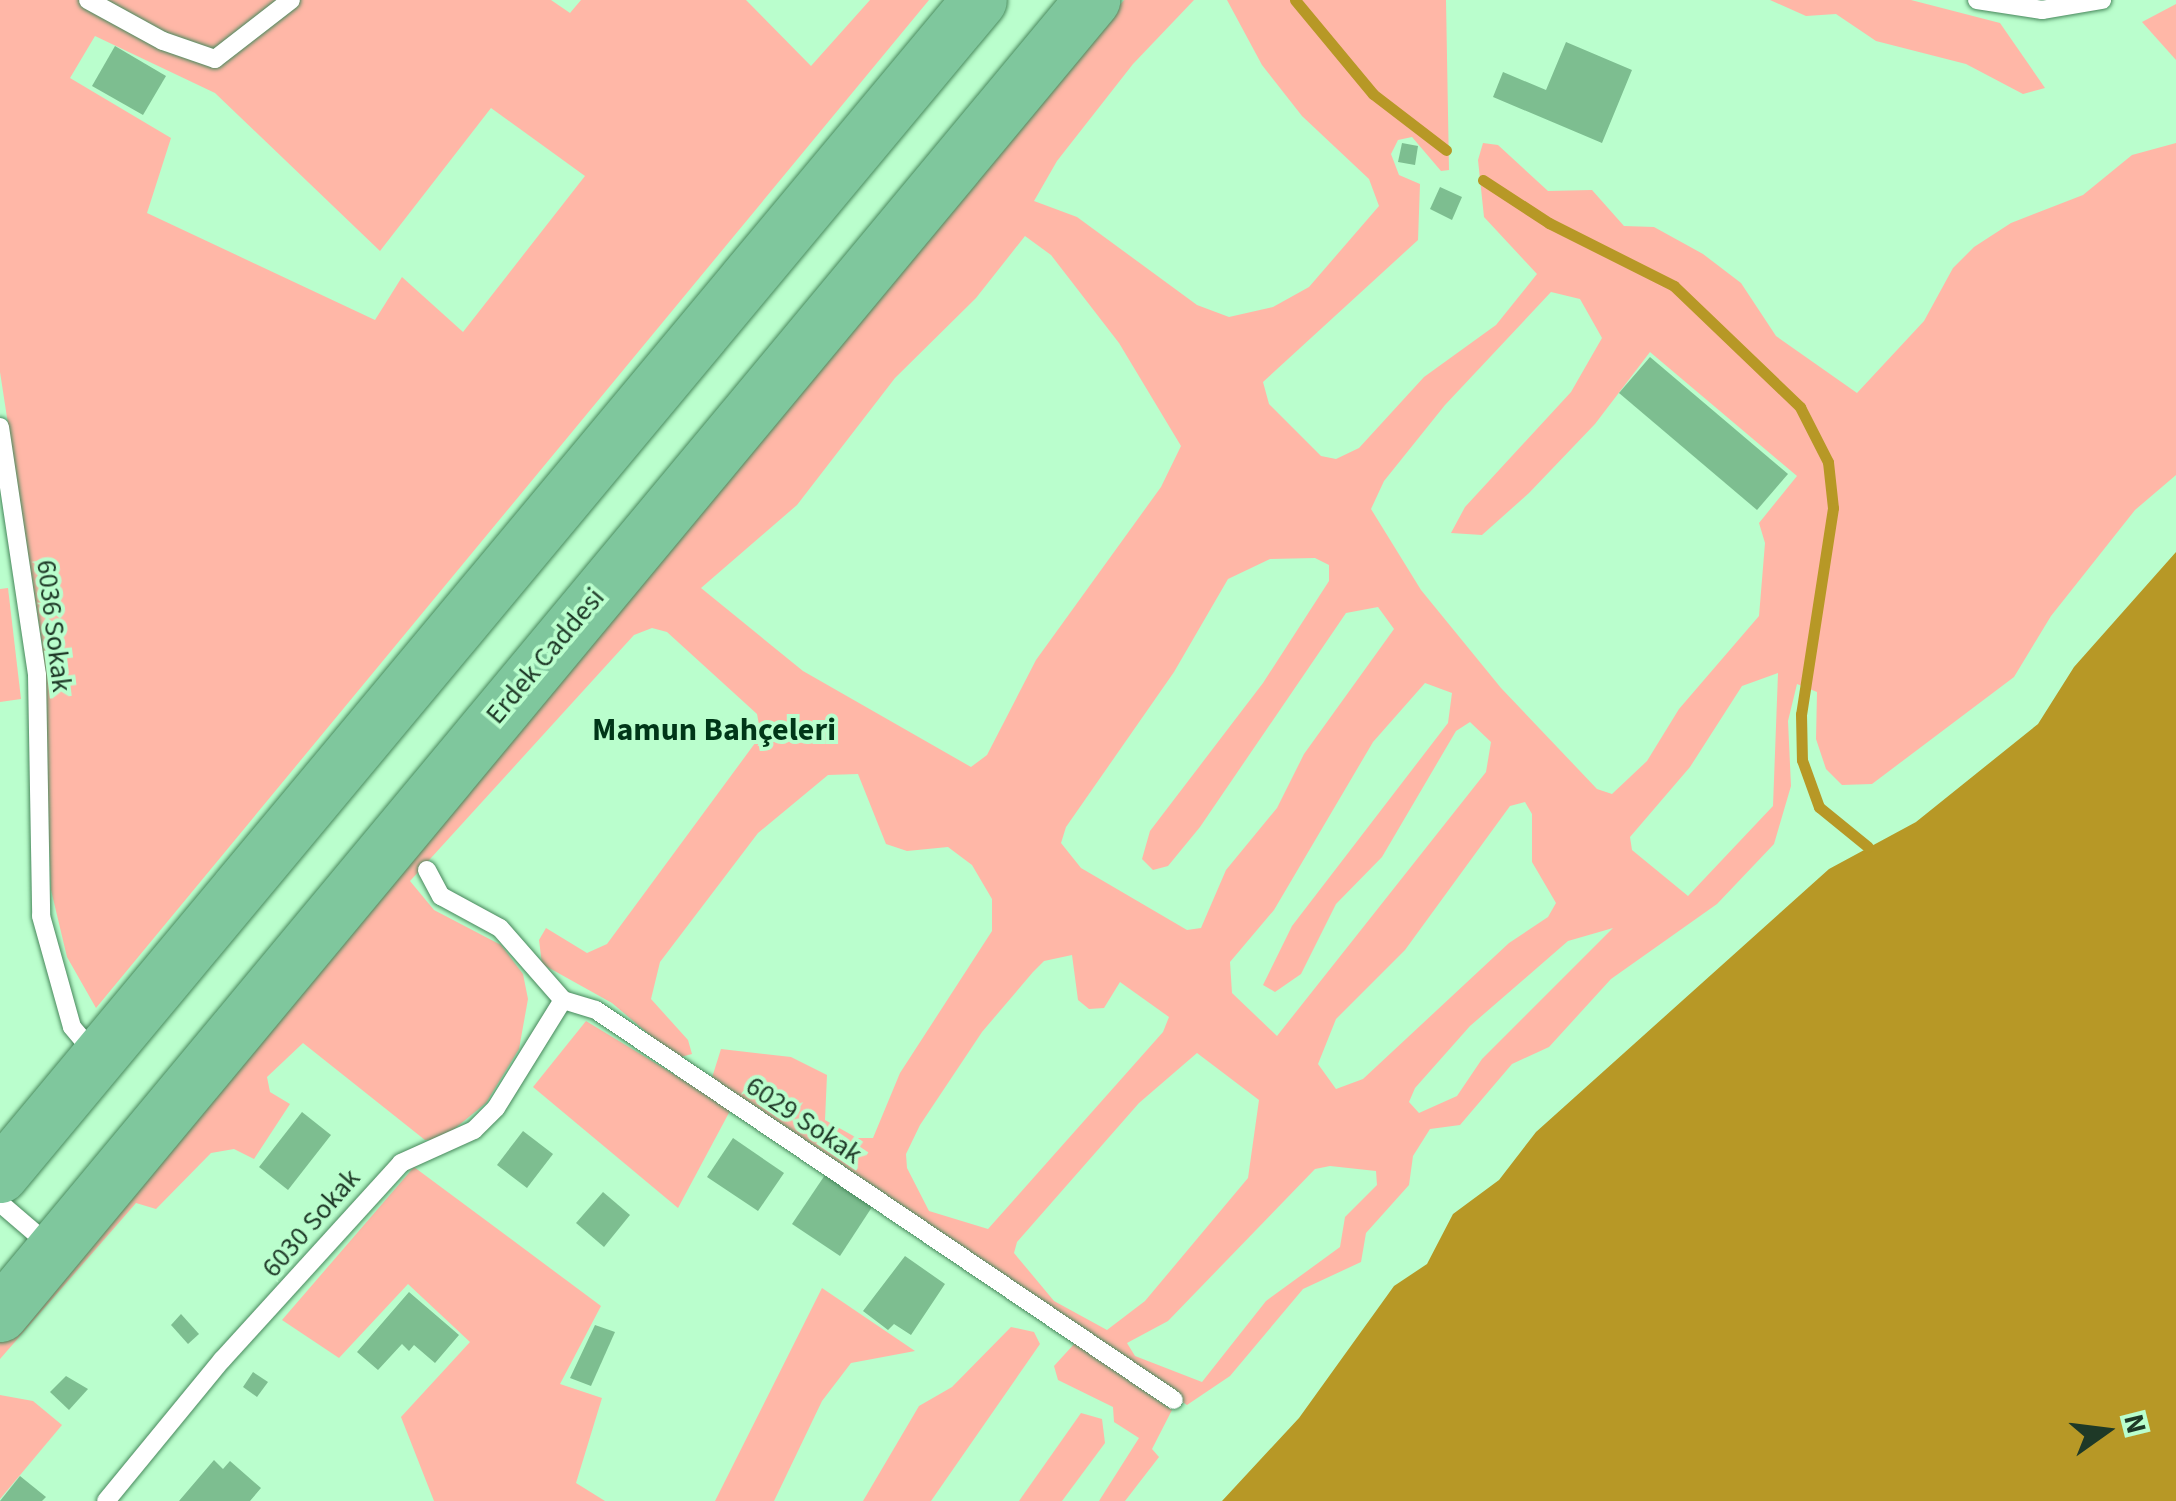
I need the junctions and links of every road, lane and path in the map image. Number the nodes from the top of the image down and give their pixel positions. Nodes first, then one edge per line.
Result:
1 (88, 0) edge
2 (291, 0) edge
3 (979, 0) edge
4 (1092, 0) edge
5 (1976, 0) edge
6 (2102, 0) edge
7 (0, 427) edge
8 (428, 870) dead end
9 (564, 1000) junction
10 (98, 1058) junction
11 (0, 1175) edge
12 (0, 1204) edge
13 (54, 1249) junction
14 (0, 1314) edge
15 (1174, 1400) dead end
16 (111, 1499) edge

1 - 2 lane
3 - 10 main road
4 - 13 main road, Erdek Caddesi
5 - 6 lane
7 - 10 lane, 6036 Sokak
8 - 9 lane, 6029 Sokak
9 - 15 lane, 6029 Sokak
9 - 16 lane, 6030 Sokak
10 - 11 main road
12 - 13 lane
13 - 14 main road, Erdek Caddesi

